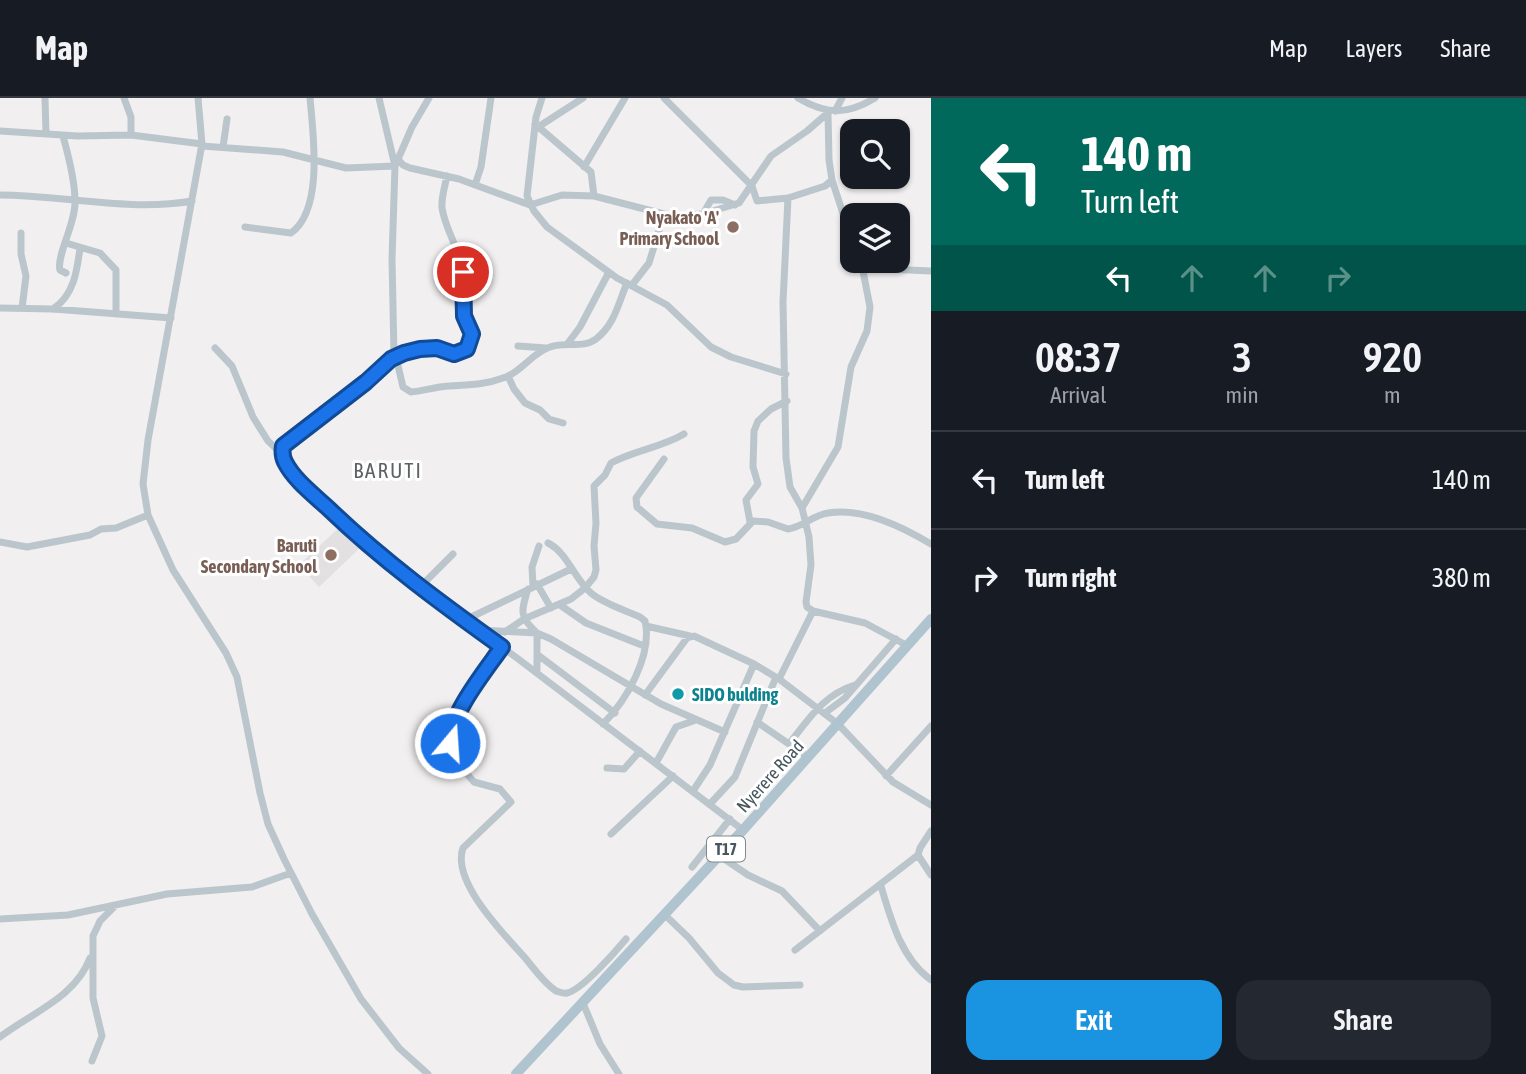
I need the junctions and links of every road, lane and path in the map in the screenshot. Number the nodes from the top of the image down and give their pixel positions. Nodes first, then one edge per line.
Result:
1 (45, 98) edge
2 (124, 98) edge
3 (198, 98) edge
4 (310, 98) edge
5 (379, 98) edge
6 (429, 98) edge
7 (491, 98) edge
8 (542, 98) edge
9 (583, 98) edge
10 (625, 98) edge
11 (663, 98) edge
12 (798, 98) edge
13 (842, 98) edge
14 (875, 98) edge
15 (831, 111) junction
16 (228, 119) dead end
17 (537, 125) junction
18 (0, 131) edge
19 (47, 134) junction
20 (131, 135) junction
21 (63, 136) junction
22 (202, 145) junction
23 (223, 147) junction
24 (315, 160) junction
25 (396, 163) junction
26 (584, 167) junction
27 (447, 176) junction
28 (832, 180) junction
29 (475, 185) junction
30 (752, 186) junction
31 (0, 195) edge
32 (594, 196) junction
33 (788, 198) junction
34 (75, 200) junction
35 (191, 201) junction
36 (757, 201) junction
37 (737, 204) junction
38 (840, 204) edge
39 (530, 205) junction
40 (664, 214) junction
41 (245, 227) dead end
42 (21, 233) dead end
43 (66, 243) junction
44 (80, 248) junction
45 (910, 269) edge
46 (931, 271) edge
47 (609, 272) junction
48 (66, 273) dead end
49 (864, 273) edge
50 (630, 284) junction
51 (0, 308) edge
52 (22, 308) junction
53 (52, 309) junction
54 (117, 314) junction
55 (171, 318) junction
56 (568, 342) junction
57 (518, 346) dead end
58 (215, 348) dead end
59 (547, 348) junction
60 (393, 358) junction
61 (786, 374) junction
62 (508, 376) junction
63 (787, 401) junction
64 (563, 423) dead end
65 (684, 434) dead end
66 (282, 454) junction
67 (664, 459) dead end
68 (802, 508) junction
69 (148, 515) junction
70 (806, 521) junction
71 (750, 522) junction
72 (0, 542) edge
73 (931, 544) edge
74 (453, 554) dead end
75 (571, 569) junction
76 (533, 586) junction
77 (419, 588) junction
78 (585, 588) junction
79 (560, 605) junction
80 (551, 608) junction
81 (813, 611) junction
82 (524, 619) junction
83 (465, 620) junction
84 (931, 620) edge
85 (646, 626) junction
86 (479, 630) junction
87 (505, 632) junction
88 (537, 634) junction
89 (690, 636) junction
90 (896, 639) junction
91 (644, 646) junction
92 (908, 646) junction
93 (502, 647) junction
94 (538, 655) junction
95 (754, 664) junction
96 (537, 673) junction
97 (778, 678) junction
98 (856, 685) junction
99 (632, 687) junction
100 (645, 695) junction
101 (818, 708) junction
102 (615, 713) junction
103 (825, 713) junction
104 (697, 719) junction
105 (757, 722) junction
106 (603, 724) junction
107 (838, 724) junction
108 (931, 726) edge
109 (725, 732) junction
110 (789, 744) junction
111 (640, 751) junction
112 (808, 757) junction
113 (656, 763) junction
114 (607, 768) dead end
115 (673, 776) junction
116 (886, 776) junction
117 (694, 791) junction
118 (710, 804) junction
119 (931, 805) edge
120 (730, 820) junction
121 (743, 830) junction
122 (931, 831) edge
123 (611, 834) dead end
124 (918, 855) junction
125 (720, 856) junction
126 (692, 867) dead end
127 (291, 873) junction
128 (931, 875) edge
129 (881, 886) junction
130 (117, 904) junction
131 (665, 915) junction
132 (0, 919) edge
133 (820, 931) junction
134 (626, 939) dead end
135 (795, 950) dead end
136 (92, 954) junction
137 (931, 980) edge
138 (800, 985) dead end
139 (583, 1003) junction
140 (0, 1037) edge
141 (92, 1062) dead end
142 (428, 1074) edge
143 (516, 1074) edge
144 (619, 1074) edge

1 - 19 street
2 - 20 street
3 - 22 street
4 - 24 street
5 - 25 street
6 - 25 street
7 - 29 street
8 - 17 street
9 - 17 street
10 - 26 street
11 - 30 street
12 - 15 street
13 - 15 street
14 - 15 street
15 - 28 street
15 - 30 street
16 - 23 street
17 - 26 street
17 - 39 street
18 - 19 street
19 - 21 street
20 - 21 street
20 - 22 street
21 - 34 street
22 - 23 street
22 - 35 street
23 - 24 street
24 - 25 street
24 - 41 street
25 - 27 street
25 - 60 street
26 - 32 street
27 - 29 street
27 - 60 street
28 - 33 street
28 - 38 street
29 - 39 street
30 - 36 street
30 - 37 street
31 - 34 street
32 - 39 street
32 - 40 street
33 - 36 street
33 - 61 street
34 - 35 street
34 - 43 street
35 - 55 street
36 - 37 street
37 - 40 street
39 - 47 street
40 - 50 street
42 - 52 street
43 - 44 street
43 - 48 street
44 - 53 street
44 - 54 street
45 - 46 street
47 - 50 street
47 - 56 street
49 - 68 street
50 - 56 street
50 - 61 street
51 - 52 street
52 - 53 street
53 - 54 street
54 - 55 street
55 - 69 street
56 - 59 street
57 - 59 street
58 - 66 street
59 - 62 street
60 - 62 street
60 - 66 street
61 - 63 street
62 - 64 street
63 - 68 street
63 - 71 street
65 - 78 street
66 - 77 street
67 - 71 street
68 - 70 street
69 - 72 street
69 - 127 street
70 - 71 street
70 - 73 street
70 - 81 street
74 - 77 street
75 - 76 street
75 - 76 street
75 - 78 street
76 - 80 street
76 - 82 street
76 - 83 street
77 - 83 street
78 - 79 street
78 - 85 street
79 - 80 street
79 - 91 street
80 - 82 street
81 - 90 street
81 - 97 street
82 - 87 street
82 - 88 street
83 - 86 street
84 - 92 main road, Nyerere Road / T17
85 - 89 street
85 - 91 street
86 - 87 street
86 - 93 street
87 - 88 street
88 - 94 street
88 - 99 street
89 - 95 street
89 - 100 street
90 - 92 street
90 - 98 street
91 - 99 street
92 - 107 main road, Nyerere Road / T17
93 - 96 street
93 - 134 street
94 - 96 street
94 - 102 street
95 - 97 street
95 - 109 street
96 - 106 street
97 - 101 street
97 - 105 street
98 - 101 street
98 - 103 street
99 - 100 street
99 - 102 street
100 - 104 street
101 - 103 street
101 - 110 street
102 - 106 street
103 - 107 street
104 - 109 street
104 - 113 street
105 - 110 street
105 - 118 street
106 - 111 street
107 - 112 main road, Nyerere Road / T17
107 - 116 street
108 - 116 street
109 - 117 street
110 - 112 street
111 - 113 street
111 - 114 street
112 - 121 main road, Nyerere Road / T17
113 - 115 street
115 - 117 street
115 - 123 street
116 - 119 street
117 - 118 street
118 - 120 street
120 - 121 street
120 - 126 street
121 - 125 main road, Nyerere Road / T17
122 - 124 street
124 - 128 street
124 - 129 street
125 - 131 main road, Nyerere Road / T17
125 - 133 street
127 - 130 street
127 - 142 street
129 - 133 street
129 - 137 street
130 - 132 street
130 - 136 street
131 - 138 street
131 - 139 main road, Nyerere Road / T17
133 - 135 street
136 - 140 street
136 - 141 street
139 - 143 main road, Nyerere Road / T17
139 - 144 street

